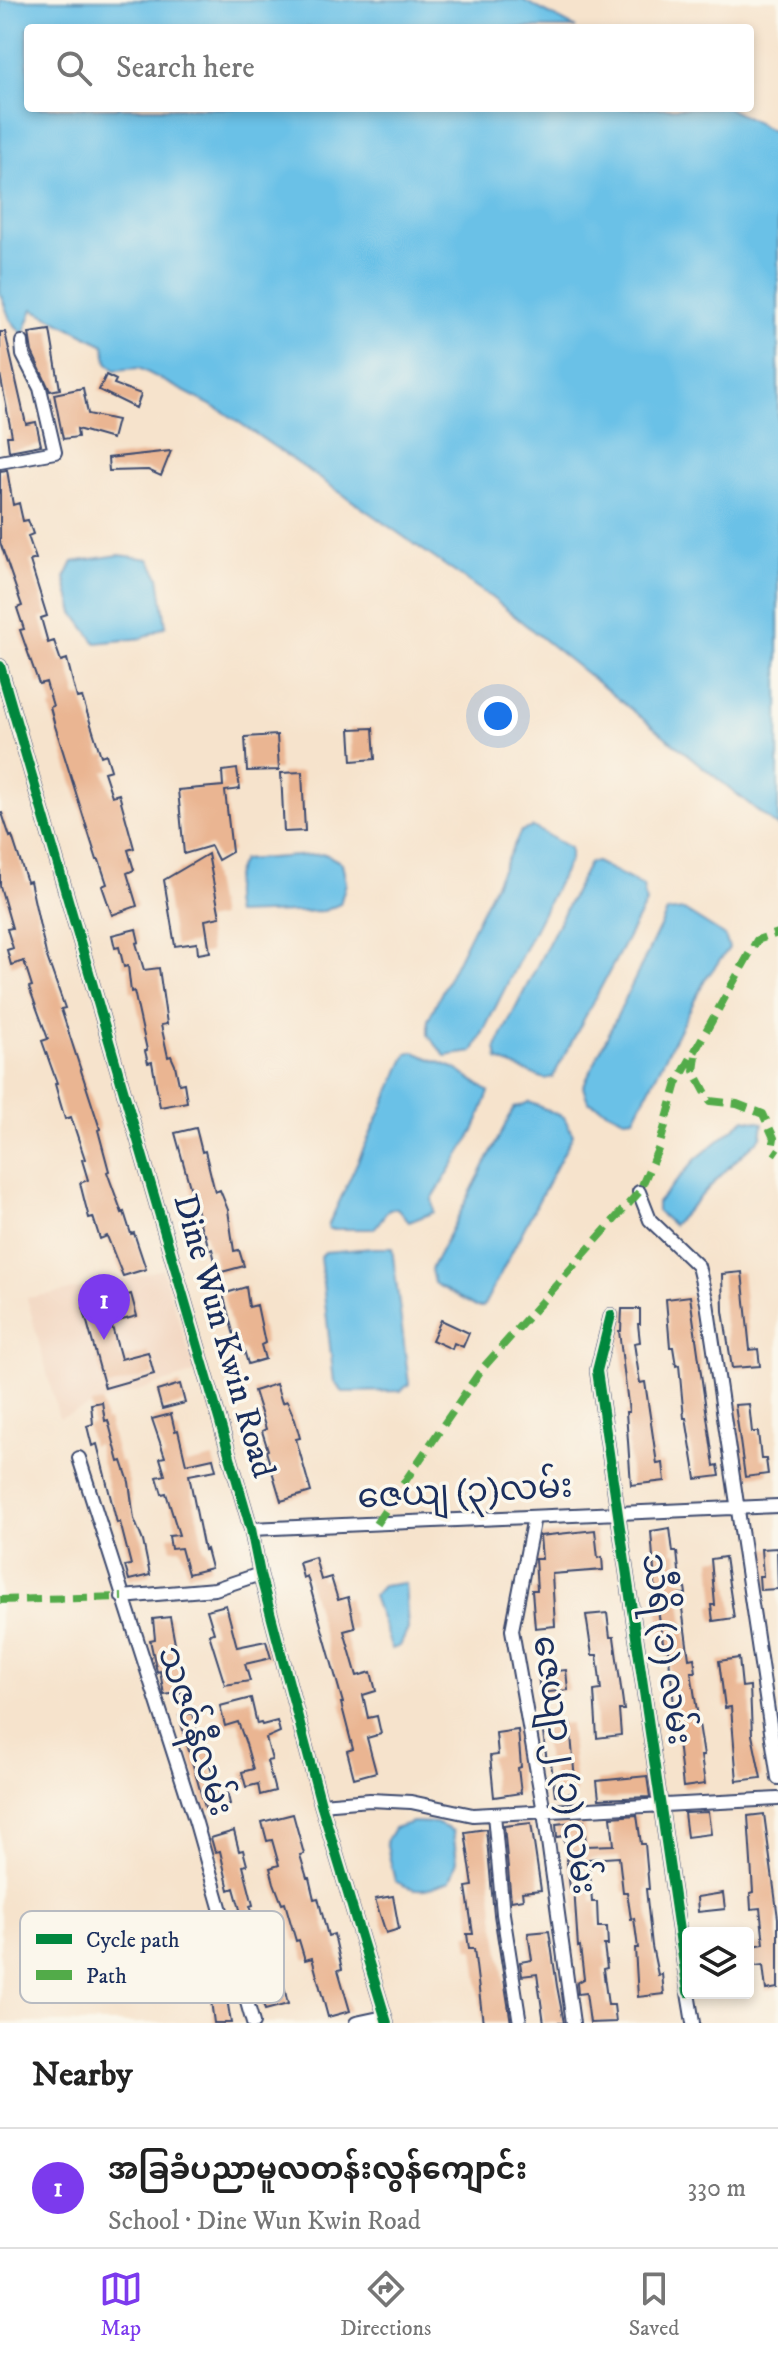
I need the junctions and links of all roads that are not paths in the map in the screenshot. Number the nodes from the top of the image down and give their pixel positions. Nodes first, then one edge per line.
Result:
1 (22, 342) dead end
2 (0, 462) edge
3 (0, 666) edge
4 (639, 1192) dead end
5 (611, 1315) dead end
6 (79, 1458) dead end
7 (778, 1506) edge
8 (736, 1508) junction
9 (619, 1513) junction
10 (534, 1517) junction
11 (251, 1529) junction
12 (260, 1574) junction
13 (122, 1597) junction
14 (778, 1778) edge
15 (778, 1799) edge
16 (321, 1804) junction
17 (661, 1806) junction
18 (544, 1812) junction
19 (494, 1814) junction
20 (221, 1911) edge
21 (682, 1951) edge
22 (689, 1999) edge
23 (247, 2003) edge
24 (385, 2020) edge
25 (253, 2023) edge
26 (356, 2023) edge
27 (520, 2023) edge
28 (573, 2023) edge
29 (693, 2023) edge

1 - 2 street
3 - 11 street, Dine Wun Kwin Road
4 - 8 street
5 - 9 street, သီရိ (၁) လမ်း
6 - 13 street, သဇင်နီလမ်း
7 - 8 street, ဇေယျ (၃)လမ်း
8 - 9 street, ဇေယျ (၃)လမ်း
8 - 14 street
9 - 10 street, ဇေယျ (၃)လမ်း
9 - 17 street, သီရိ (၁) လမ်း
10 - 11 street, ဇေယျ (၃)လမ်း
10 - 18 street, ဇေယျာ၂ (၁) လမ်း
11 - 12 street, Dine Wun Kwin Road
12 - 13 street
12 - 16 street, Dine Wun Kwin Road
13 - 20 street, သဇင်နီလမ်း
15 - 17 street
16 - 19 street
16 - 24 street, Dine Wun Kwin Road
17 - 18 street
17 - 21 street, သီရိ (၁) လမ်း
18 - 19 street
18 - 28 street, ဇေယျာ၂ (၁) လမ်း
19 - 27 street
22 - 29 street, သီရိ (၁) လမ်း
23 - 25 street, သဇင်နီလမ်း
24 - 26 street

